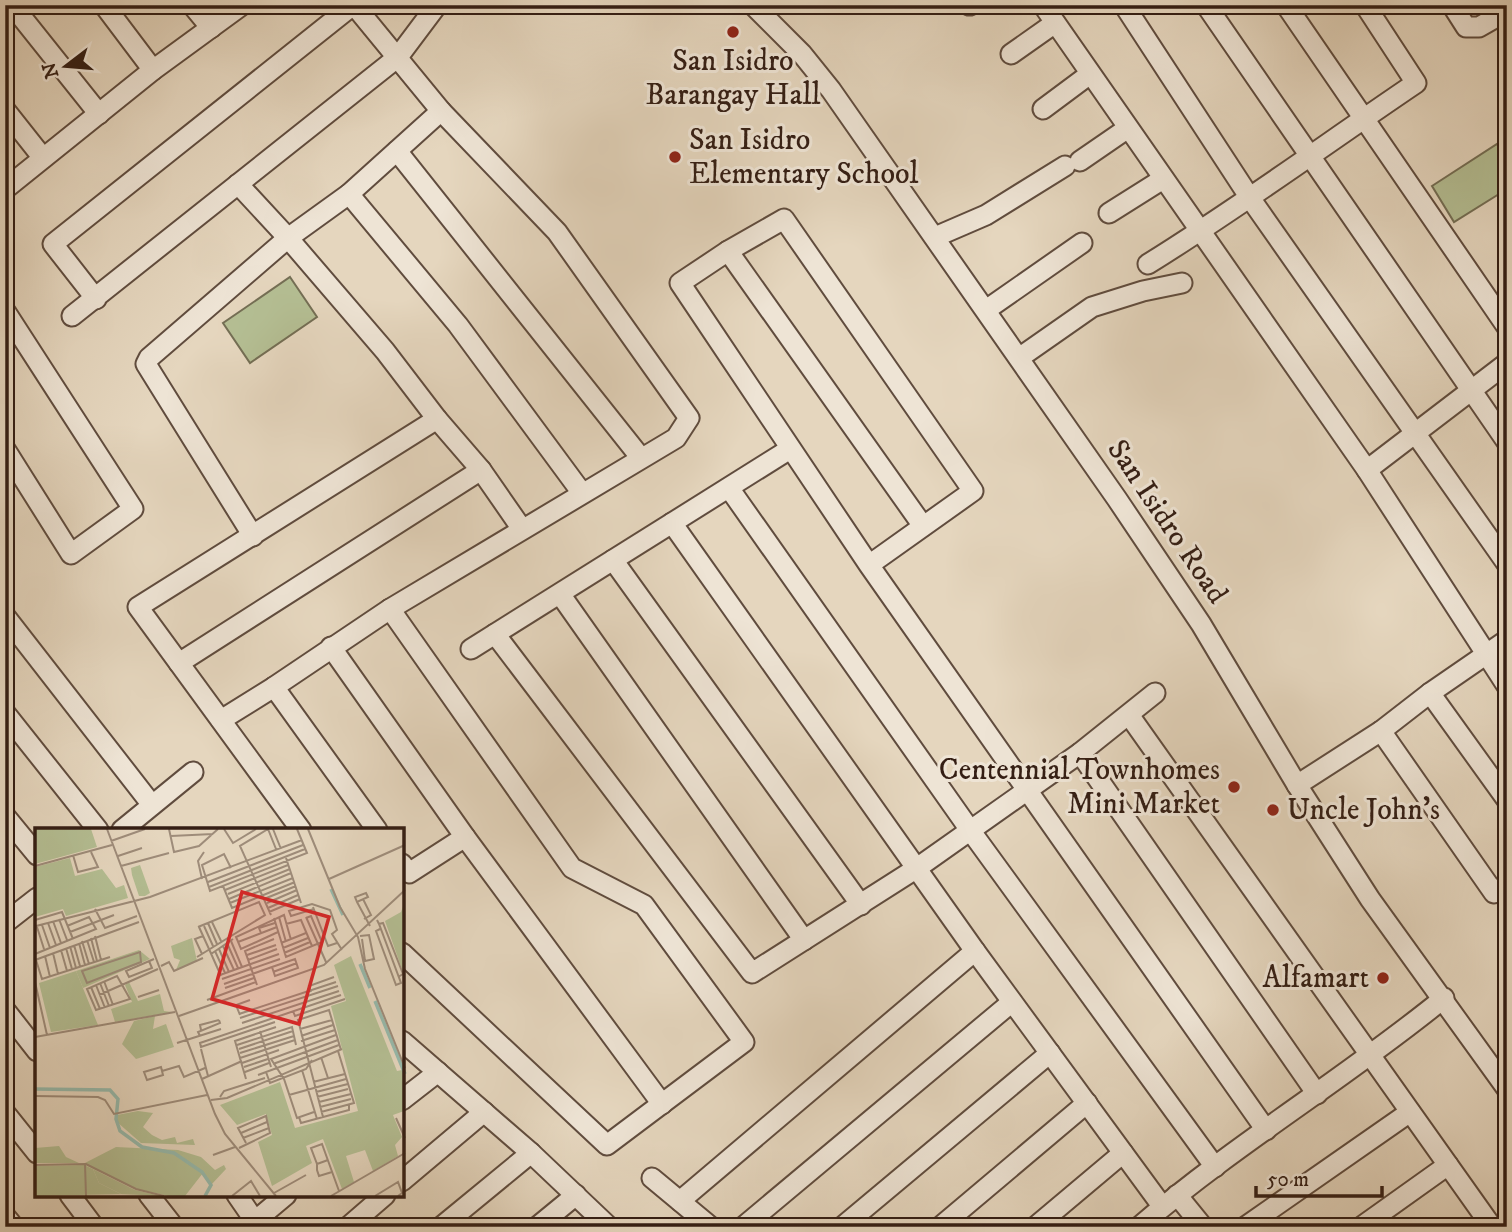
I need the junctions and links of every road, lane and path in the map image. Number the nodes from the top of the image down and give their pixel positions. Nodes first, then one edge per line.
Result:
1 (12, 5) edge
2 (104, 5) edge
3 (192, 5) edge
4 (242, 5) edge
5 (353, 5) edge
6 (437, 5) edge
7 (754, 5) edge
8 (1043, 5) edge
9 (1124, 5) edge
10 (1206, 5) edge
11 (1286, 5) edge
12 (1365, 5) edge
13 (1452, 5) edge
14 (1507, 11) edge
15 (1055, 23) junction
16 (211, 29) junction
17 (1011, 54) dead end
18 (398, 57) junction
19 (153, 70) junction
20 (1090, 74) junction
21 (1043, 108) dead end
22 (5, 110) edge
23 (441, 111) junction
24 (99, 114) junction
25 (1363, 119) junction
26 (1128, 128) junction
27 (397, 151) junction
28 (1308, 156) junction
29 (43, 158) junction
30 (1163, 179) junction
31 (238, 184) junction
32 (5, 189) edge
33 (349, 194) junction
34 (1250, 198) junction
35 (1109, 214) dead end
36 (1200, 232) junction
37 (935, 237) junction
38 (288, 238) junction
39 (1082, 243) dead end
40 (728, 251) junction
41 (1148, 264) dead end
42 (1182, 283) dead end
43 (96, 299) junction
44 (986, 310) junction
45 (5, 311) edge
46 (72, 316) dead end
47 (1507, 327) edge
48 (1019, 358) junction
49 (1507, 363) edge
50 (1471, 389) junction
51 (437, 419) junction
52 (1416, 434) junction
53 (1507, 442) edge
54 (5, 449) edge
55 (790, 449) junction
56 (641, 458) junction
57 (481, 470) junction
58 (1367, 470) junction
59 (729, 488) junction
60 (582, 492) junction
61 (672, 523) junction
62 (922, 526) junction
63 (522, 529) junction
64 (253, 536) junction
65 (613, 560) junction
66 (1507, 564) edge
67 (869, 565) junction
68 (560, 594) junction
69 (390, 609) junction
70 (5, 616) edge
71 (495, 634) junction
72 (1507, 640) edge
73 (331, 647) junction
74 (471, 649) dead end
75 (1485, 655) junction
76 (179, 663) junction
77 (1507, 686) edge
78 (274, 687) junction
79 (1155, 693) dead end
80 (1430, 693) junction
81 (5, 713) edge
82 (1129, 715) junction
83 (221, 720) junction
84 (1381, 731) junction
85 (1080, 753) junction
86 (192, 772) dead end
87 (1297, 785) junction
88 (1028, 790) junction
89 (1507, 800) edge
90 (152, 805) junction
91 (5, 816) edge
92 (96, 828) edge
93 (124, 828) edge
94 (300, 828) edge
95 (376, 828) edge
96 (970, 830) junction
97 (465, 837) junction
98 (35, 853) edge
99 (404, 867) edge
100 (917, 868) junction
101 (1507, 884) edge
102 (35, 899) edge
103 (861, 905) junction
104 (7, 918) edge
105 (804, 940) junction
106 (975, 951) junction
107 (404, 955) edge
108 (1444, 998) junction
109 (1013, 1002) junction
110 (5, 1010) edge
111 (404, 1043) edge
112 (35, 1048) edge
113 (1050, 1053) junction
114 (1370, 1056) junction
115 (438, 1072) junction
116 (1507, 1089) edge
117 (1317, 1094) junction
118 (404, 1098) edge
119 (1087, 1103) junction
120 (662, 1104) junction
121 (484, 1112) junction
122 (1410, 1112) junction
123 (5, 1113) edge
124 (1266, 1130) junction
125 (35, 1150) edge
126 (531, 1153) junction
127 (1124, 1153) junction
128 (1448, 1166) junction
129 (1215, 1167) junction
130 (652, 1178) dead end
131 (404, 1179) edge
132 (576, 1195) junction
133 (72, 1197) edge
134 (151, 1197) edge
135 (238, 1197) edge
136 (284, 1197) edge
137 (383, 1197) edge
138 (680, 1201) junction
139 (1170, 1201) junction
140 (5, 1216) edge
141 (257, 1224) edge
142 (1483, 1224) edge
143 (14, 1227) edge
144 (94, 1227) edge
145 (174, 1227) edge
146 (348, 1227) edge
147 (441, 1227) edge
148 (537, 1227) edge
149 (610, 1227) edge
150 (711, 1227) edge
151 (743, 1227) edge
152 (842, 1227) edge
153 (940, 1227) edge
154 (1035, 1227) edge
155 (1139, 1227) edge
156 (1203, 1227) edge
157 (1245, 1227) edge
158 (1361, 1227) edge

1 - 24 street
2 - 19 street
3 - 16 street
4 - 16 street
5 - 18 street
5 - 43 street
6 - 18 street
7 - 37 street, San Isidro Road
8 - 15 street
9 - 34 street
10 - 28 street
11 - 25 street
12 - 25 street
13 - 14 street
15 - 17 street
15 - 20 street
16 - 19 street
18 - 23 street
18 - 31 street
19 - 24 street
20 - 21 street
20 - 26 street
22 - 29 street
23 - 27 street
23 - 56 street
24 - 29 street
25 - 28 street
25 - 47 street
26 - 30 street
26 - 37 street
27 - 33 street
27 - 56 street
28 - 34 street
28 - 50 street
29 - 32 street
30 - 35 street
30 - 36 street
31 - 38 street
31 - 43 street
33 - 38 street
33 - 60 street
34 - 36 street
34 - 52 street
36 - 41 street
36 - 58 street
37 - 44 street, San Isidro Road
38 - 51 street
38 - 64 street
39 - 44 street
40 - 55 street
40 - 62 street
40 - 62 street
42 - 48 street
43 - 46 street
44 - 48 street, San Isidro Road
45 - 54 street
48 - 87 street, San Isidro Road
49 - 50 street
50 - 52 street
50 - 53 street
51 - 57 street
51 - 64 street
52 - 58 street
52 - 66 street
55 - 59 street
55 - 67 street
56 - 60 street
57 - 63 street
57 - 76 street
58 - 75 street
59 - 61 street
59 - 96 street
60 - 63 street
61 - 65 street
61 - 100 street
62 - 67 street
63 - 69 street
64 - 76 street
65 - 68 street
65 - 103 street
67 - 88 street
68 - 71 street
68 - 105 street
69 - 73 street
69 - 120 street
70 - 90 street
71 - 74 street
71 - 105 street
72 - 75 street
73 - 78 street
73 - 97 street
75 - 77 street
75 - 80 street
76 - 83 street
78 - 83 street
78 - 95 street
79 - 82 street
80 - 84 street
80 - 89 street
81 - 92 street
82 - 85 street
82 - 114 street
83 - 94 street
84 - 87 street
84 - 101 street
85 - 88 street
85 - 117 street
86 - 90 street
87 - 108 street, San Isidro Road
88 - 96 street
88 - 124 street
90 - 93 street
91 - 98 street
96 - 100 street
96 - 129 street
97 - 99 street
97 - 120 street
100 - 103 street
100 - 106 street
102 - 104 street
103 - 105 street
106 - 109 street
106 - 138 street
107 - 120 street
108 - 114 street
108 - 116 street, San Isidro Road
109 - 113 street
109 - 151 street
110 - 112 street
111 - 115 street
113 - 119 street
113 - 152 street
114 - 117 street
114 - 122 street
115 - 118 street
115 - 121 street
117 - 124 street
119 - 127 street
119 - 153 street
121 - 126 street
121 - 131 street
122 - 128 street
122 - 157 street
123 - 125 street
124 - 129 street
126 - 132 street
126 - 147 street
127 - 139 street
127 - 154 street
128 - 142 street
128 - 158 street
129 - 139 street
130 - 138 street
132 - 148 street
132 - 149 street
133 - 144 street
134 - 145 street
135 - 141 street
136 - 141 street
137 - 146 street
138 - 150 street
139 - 155 street
139 - 156 street
140 - 143 street

